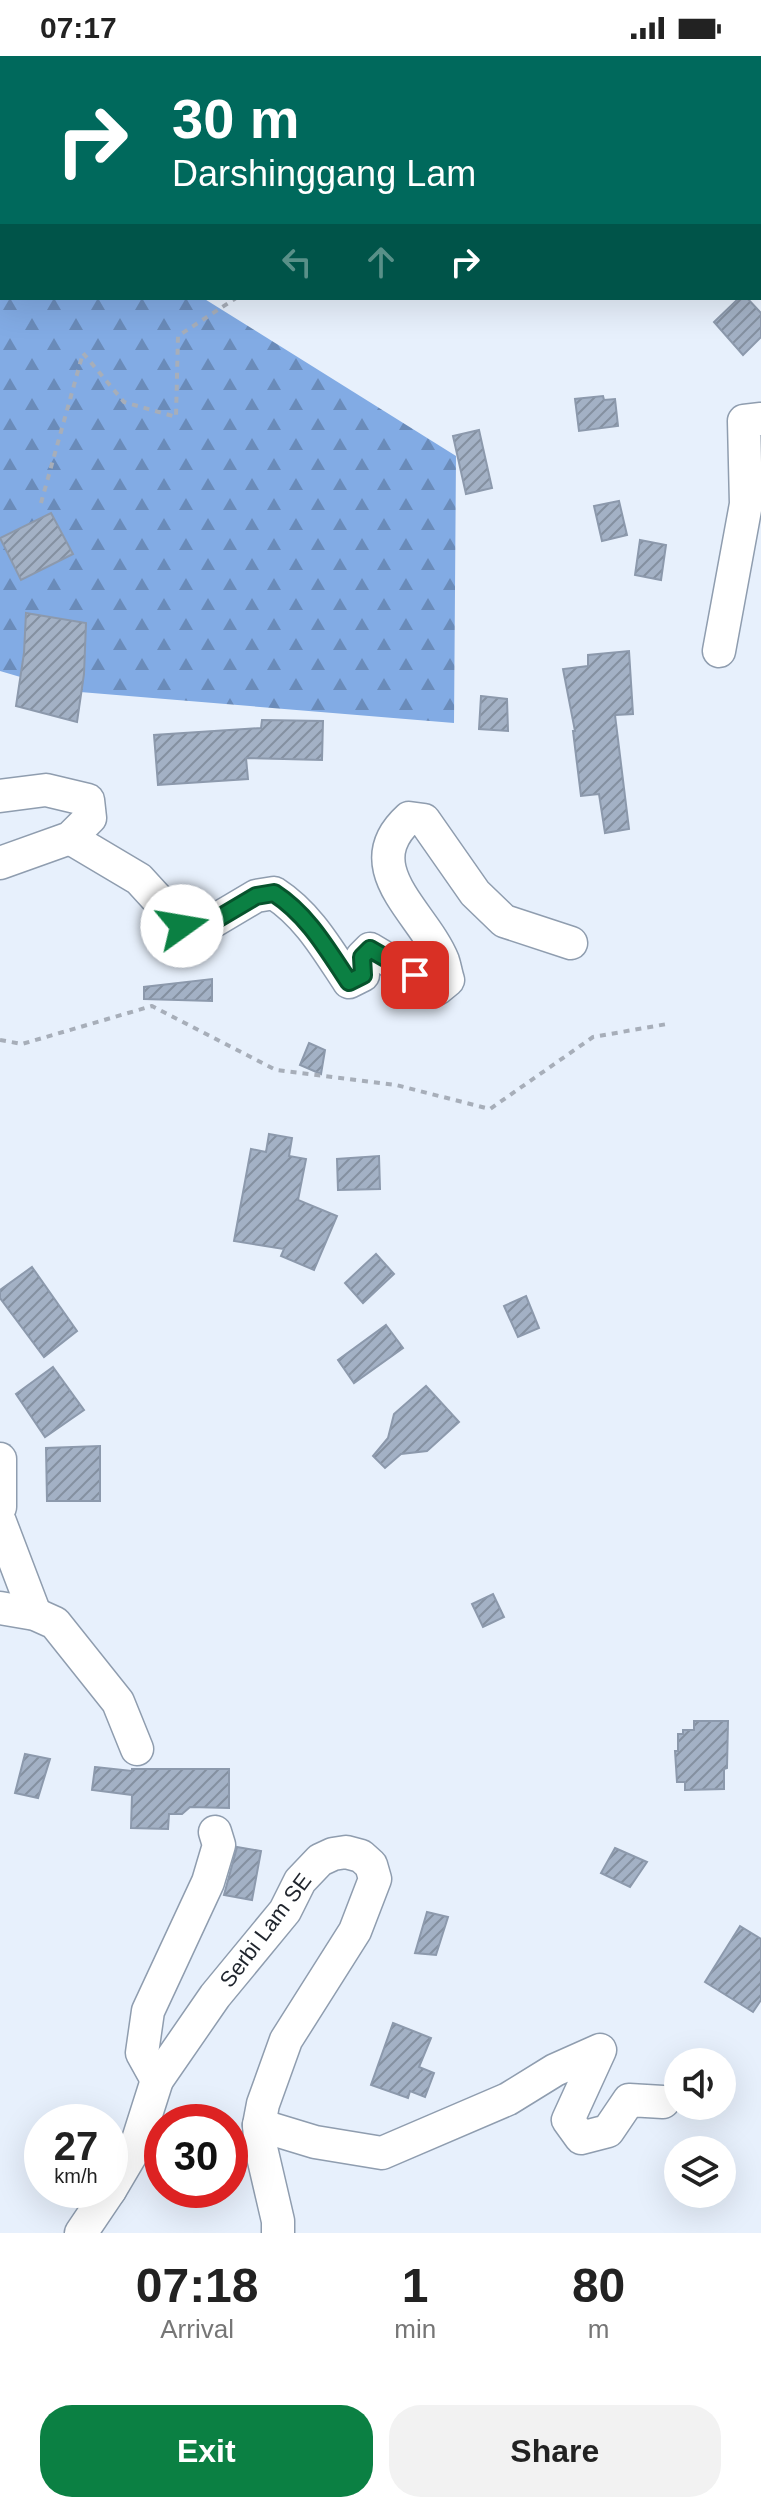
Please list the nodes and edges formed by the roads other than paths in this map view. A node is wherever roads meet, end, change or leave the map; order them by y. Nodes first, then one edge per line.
1 (761, 419) edge
2 (719, 651) dead end
3 (0, 796) edge
4 (70, 838) junction
5 (0, 863) edge
6 (571, 943) dead end
7 (0, 1459) edge
8 (0, 1507) edge
9 (0, 1522) edge
10 (0, 1608) edge
11 (35, 1614) junction
12 (137, 1749) dead end
13 (215, 1832) dead end
14 (157, 2080) junction
15 (663, 2102) dead end
16 (259, 2125) junction
17 (128, 2160) edge
18 (98, 2208) edge
19 (81, 2233) edge
20 (278, 2233) edge

1 - 2 street
3 - 4 street
4 - 5 street
4 - 6 street
7 - 8 street
9 - 11 street
10 - 11 street
11 - 12 street
13 - 14 street
14 - 16 street, Serbi Lam SE
14 - 17 street, Serbi Lam SE
15 - 16 street
16 - 20 street, Serbi Lam SE
18 - 19 street, Serbi Lam SE

